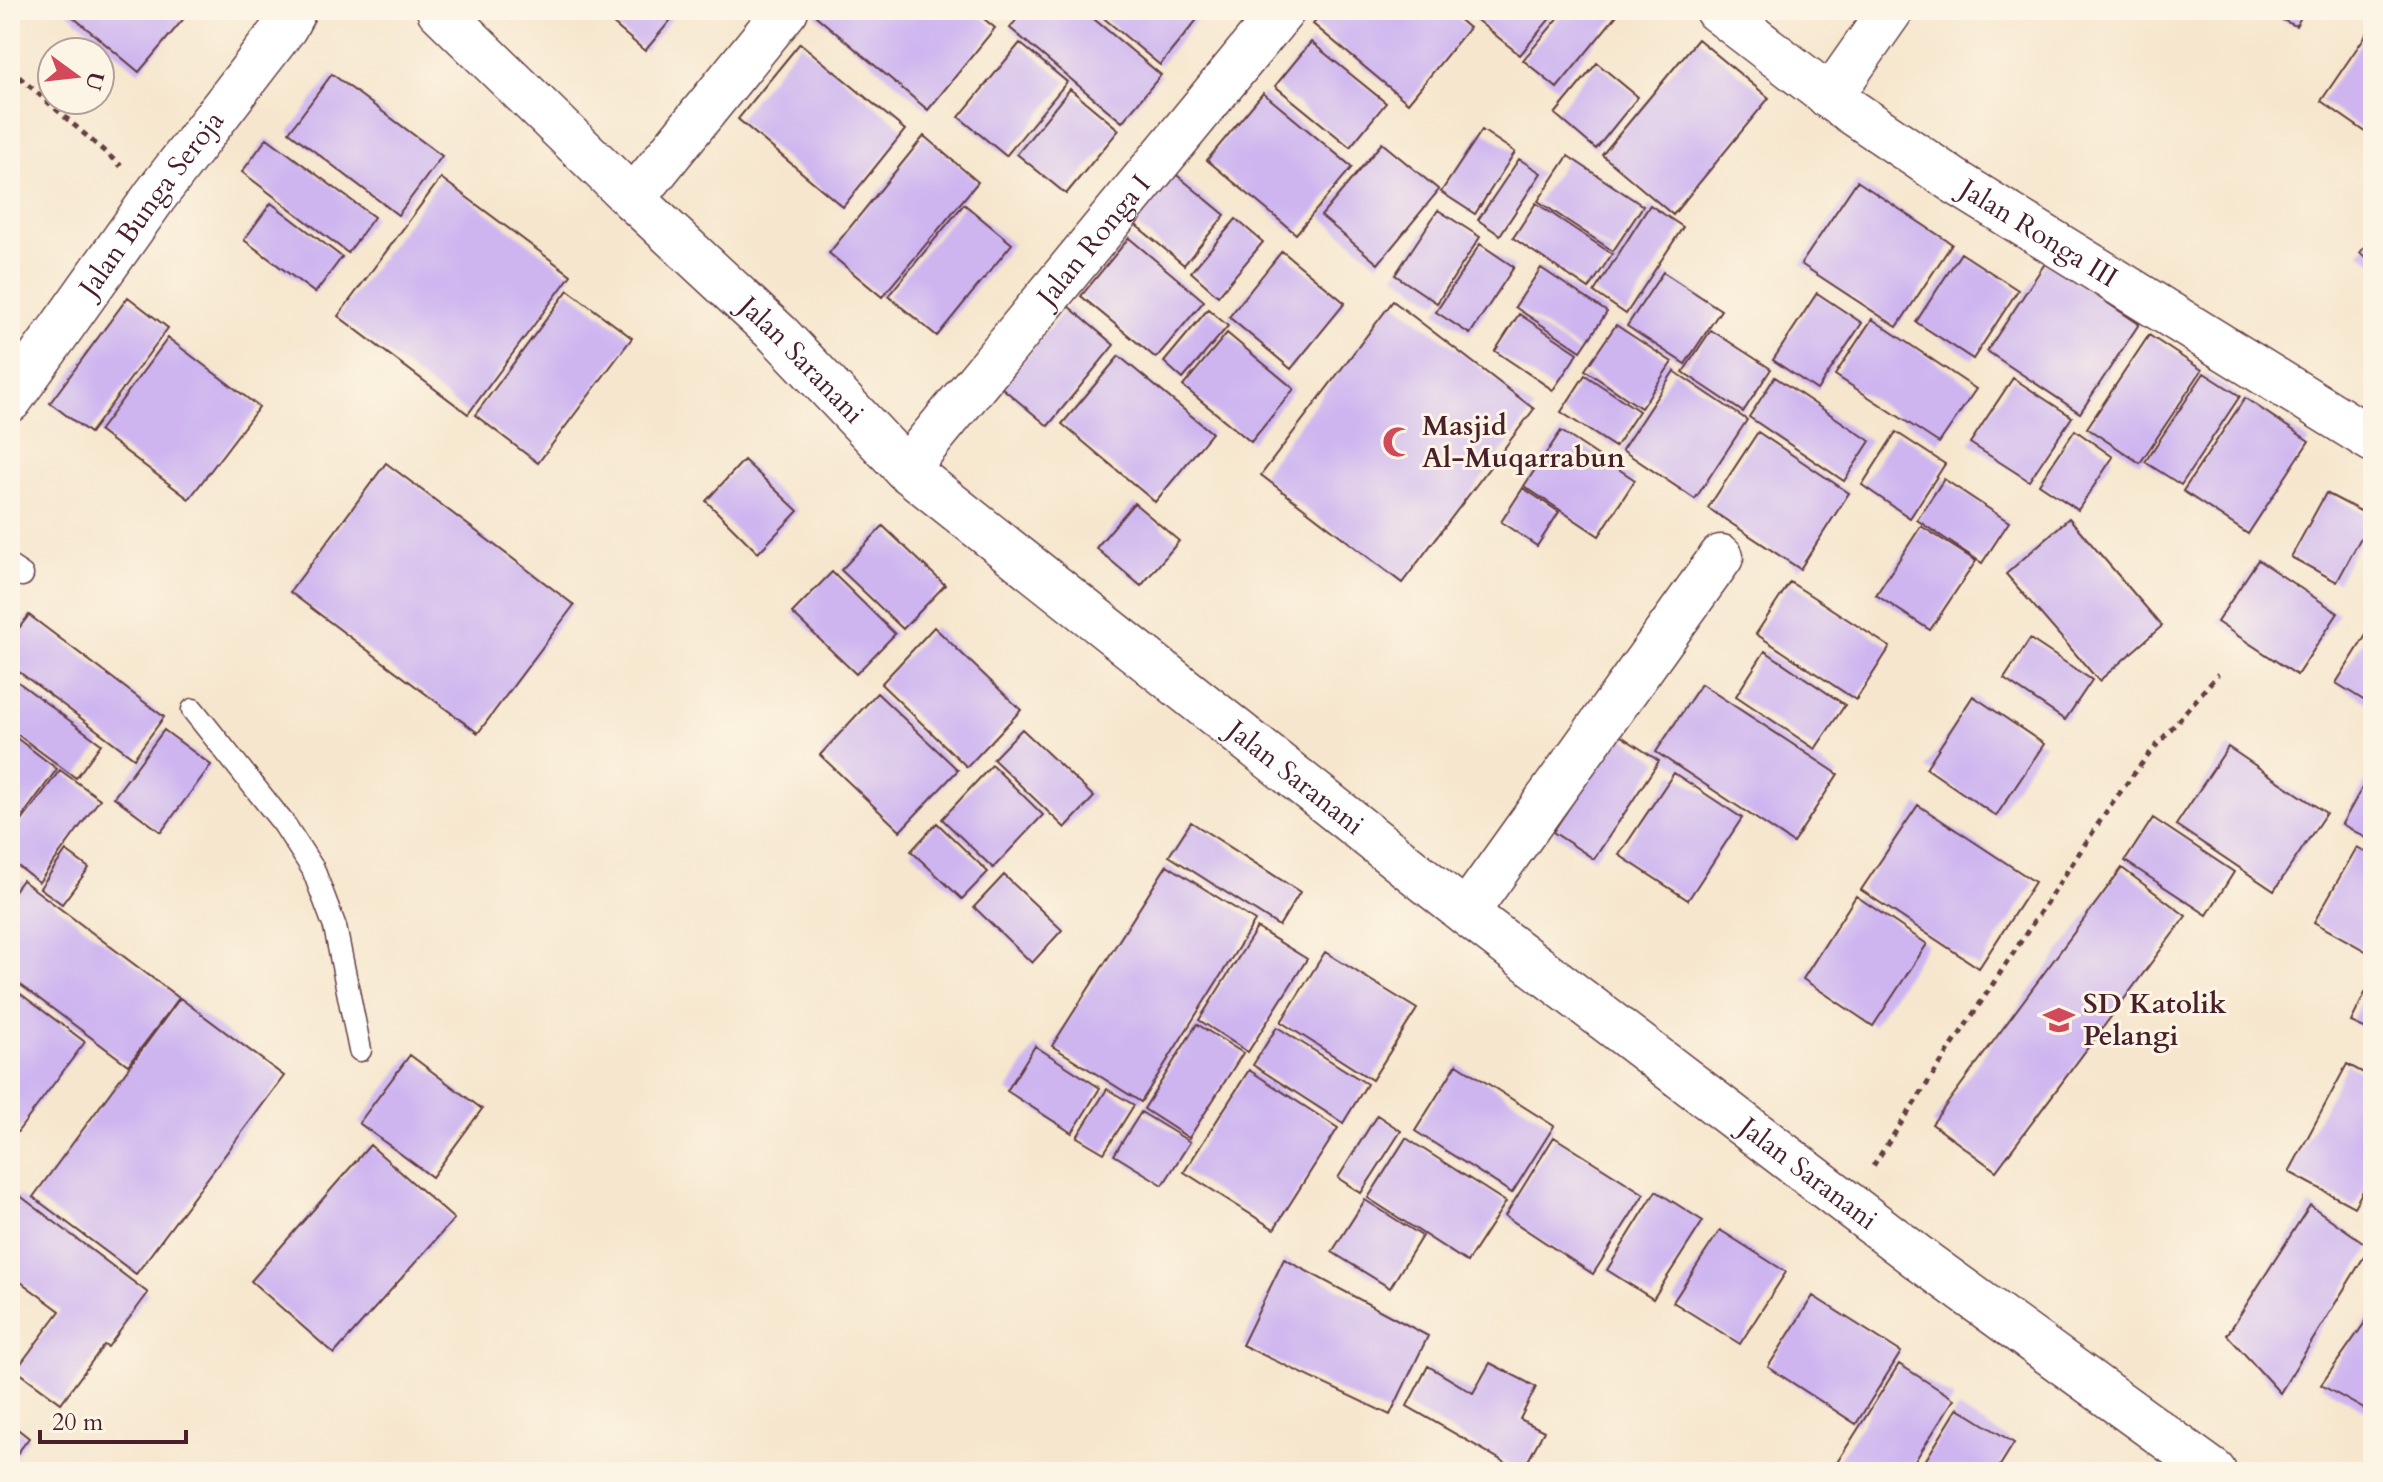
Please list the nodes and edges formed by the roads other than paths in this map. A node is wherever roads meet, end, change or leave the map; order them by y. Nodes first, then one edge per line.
1 (294, 10) edge
2 (439, 10) edge
3 (786, 10) edge
4 (1283, 10) edge
5 (1717, 10) edge
6 (1891, 10) edge
7 (1830, 97) junction
8 (633, 199) junction
9 (10, 400) edge
10 (2373, 440) edge
11 (906, 469) junction
12 (1721, 557) dead end
13 (193, 710) dead end
14 (1466, 913) junction
15 (360, 1050) dead end
16 (2214, 1472) edge

1 - 9 street, Jalan Bunga Seroja
2 - 8 street, Jalan Saranani
3 - 8 street
4 - 11 street, Jalan Ronga I
5 - 7 street, Jalan Ronga III
6 - 7 street
7 - 10 street, Jalan Ronga III
8 - 11 street, Jalan Saranani
11 - 14 street, Jalan Saranani
12 - 14 street
13 - 15 lane
14 - 16 street, Jalan Saranani

